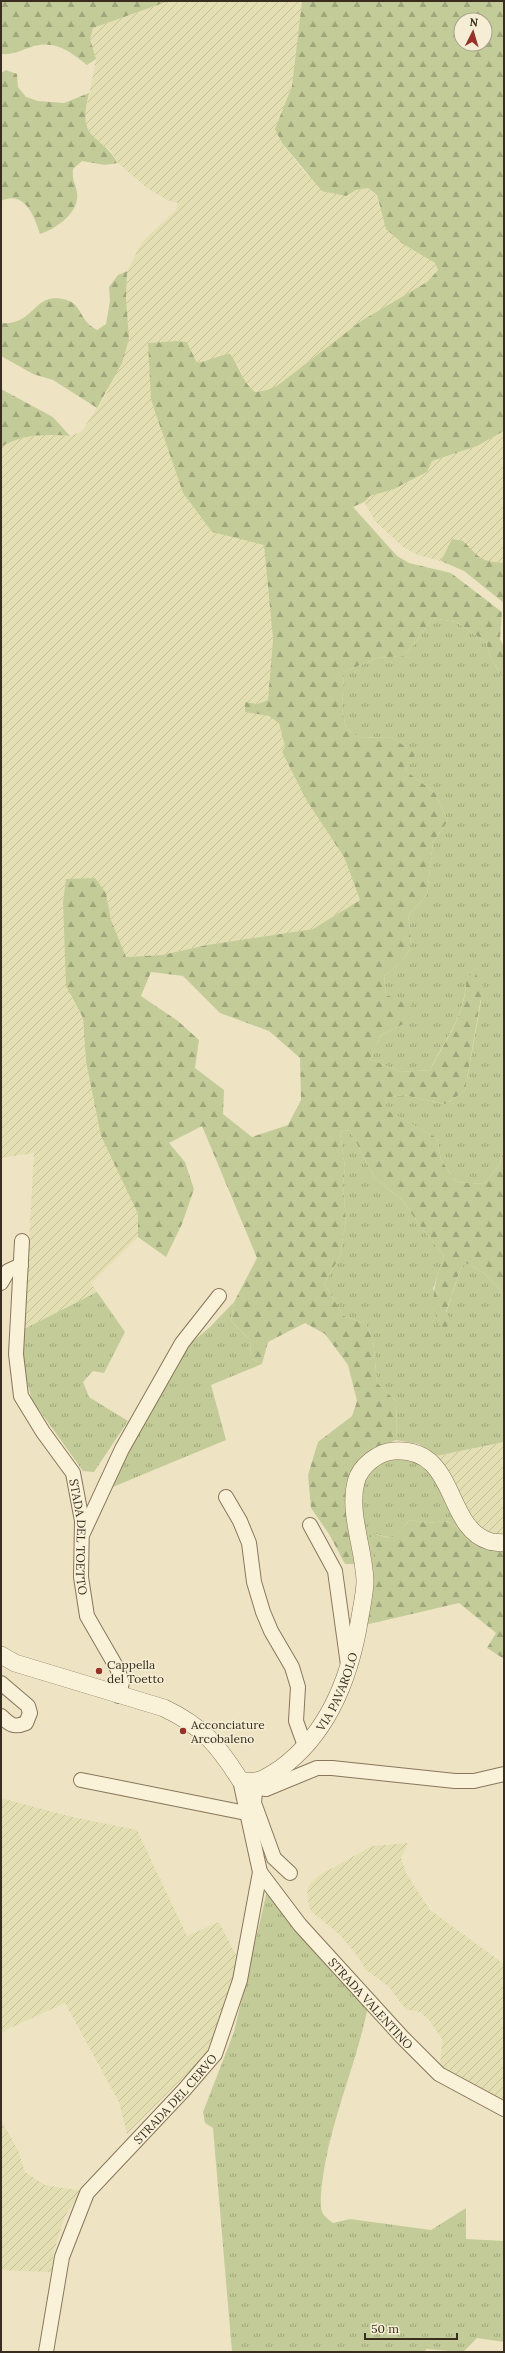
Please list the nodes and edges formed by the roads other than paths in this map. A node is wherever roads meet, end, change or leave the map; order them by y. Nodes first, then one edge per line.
1 (22, 1241) dead end
2 (21, 1265) junction
3 (1, 1283) edge
4 (219, 1296) dead end
5 (226, 1497) dead end
6 (310, 1525) dead end
7 (82, 1535) junction
8 (504, 1543) edge
9 (1, 1655) edge
10 (348, 1668) junction
11 (1, 1683) edge
12 (119, 1696) junction
13 (1, 1716) edge
14 (305, 1746) junction
15 (504, 1774) edge
16 (81, 1780) dead end
17 (250, 1784) junction
18 (246, 1813) junction
19 (260, 1872) junction
20 (290, 1873) dead end
21 (504, 2109) edge
22 (46, 2352) edge

1 - 2 street, STADA DEL TOETTO
2 - 3 street
2 - 7 street, STADA DEL TOETTO
4 - 7 street
5 - 14 street
6 - 10 street
7 - 12 street, STADA DEL TOETTO
8 - 10 street, VIA PAVAROLO
9 - 12 street
10 - 14 street, VIA PAVAROLO
11 - 13 street
12 - 17 street
14 - 17 street, VIA PAVAROLO
15 - 17 street
16 - 18 street
17 - 18 street, STRADA DEL CERVO
17 - 20 street
18 - 19 street, STRADA DEL CERVO
19 - 21 street, STRADA VALENTINO
19 - 22 street, STRADA DEL CERVO

